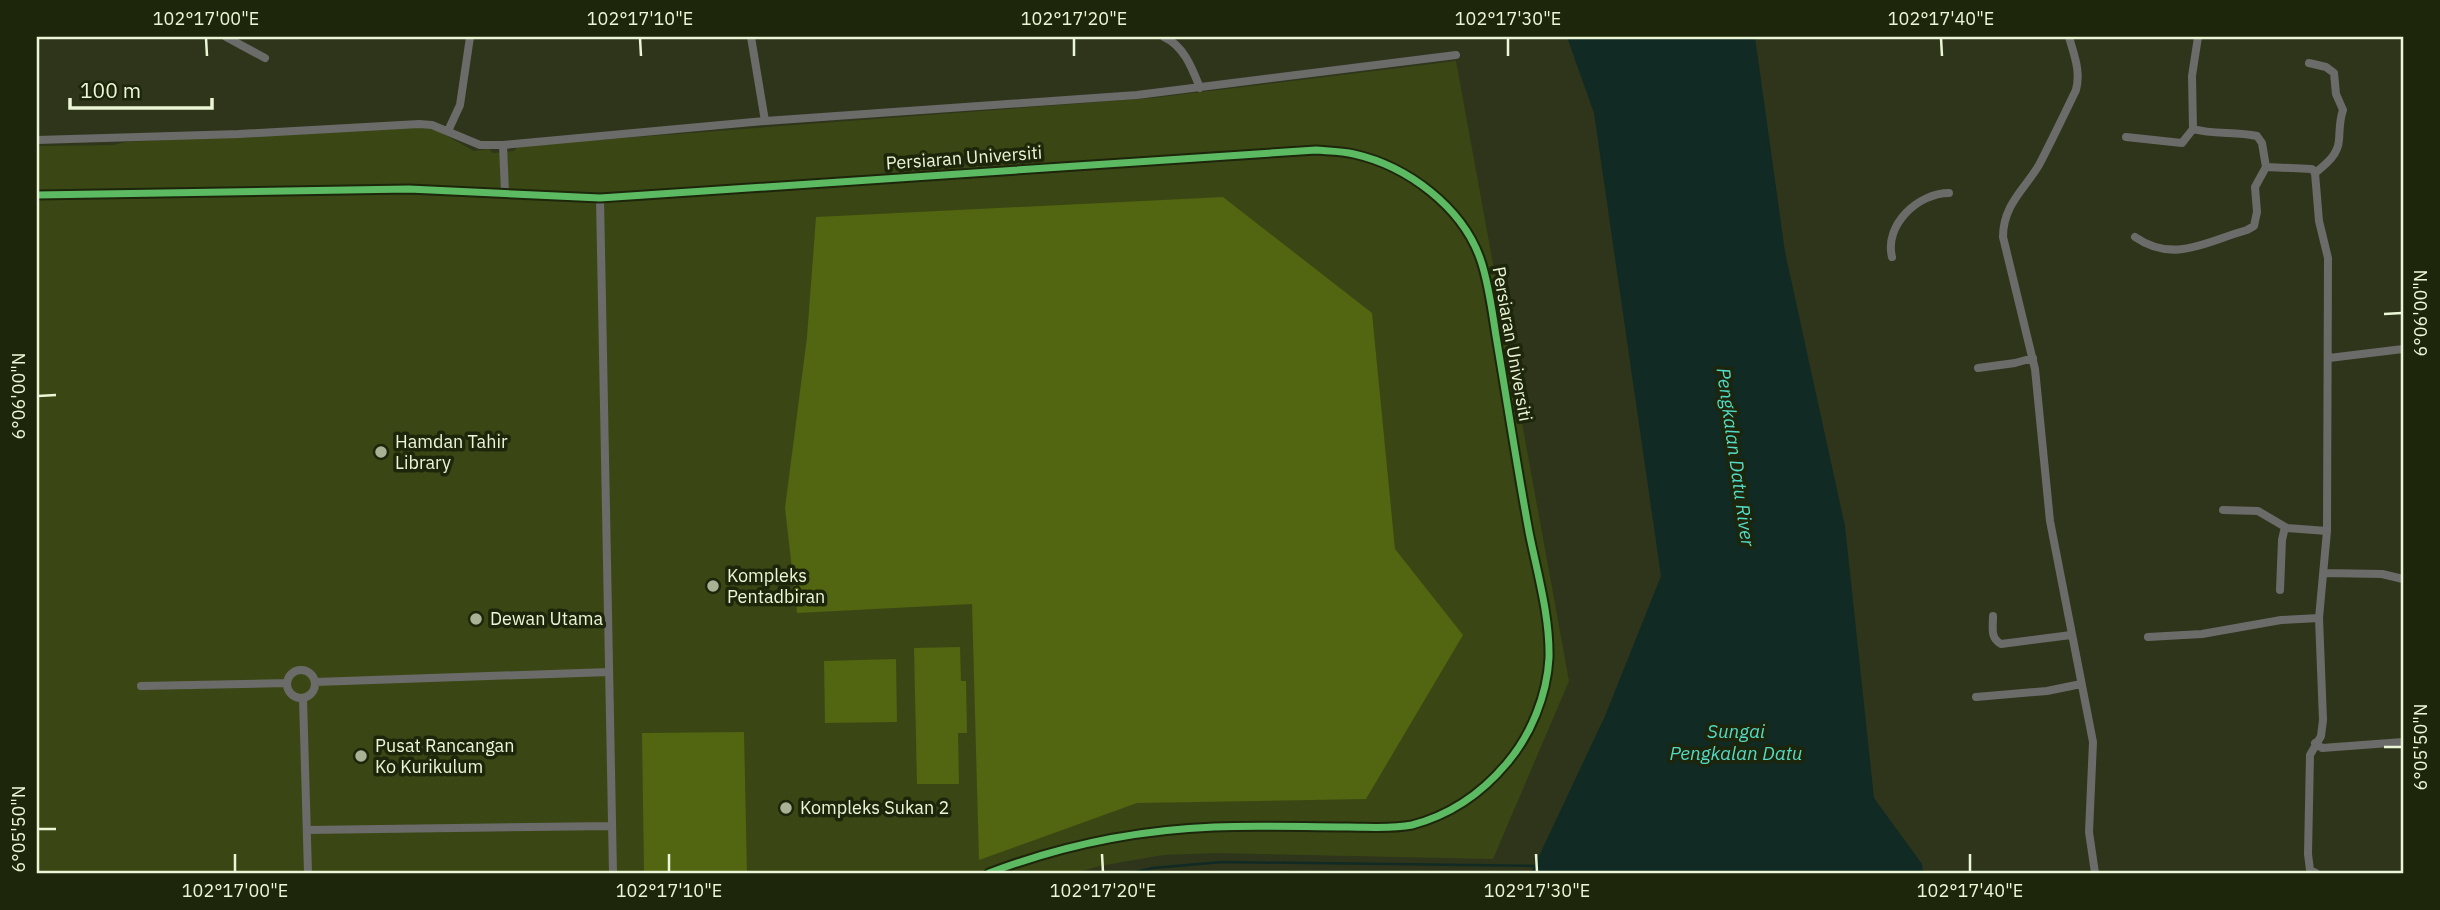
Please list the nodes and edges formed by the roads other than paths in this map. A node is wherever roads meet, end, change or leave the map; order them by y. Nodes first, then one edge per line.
1 (226, 37) edge
2 (470, 37) edge
3 (751, 37) edge
4 (1164, 37) edge
5 (2069, 37) edge
6 (2198, 37) edge
7 (1456, 55) dead end
8 (265, 58) dead end
9 (2309, 63) dead end
10 (1200, 88) junction
11 (765, 121) junction
12 (2193, 129) junction
13 (448, 131) junction
14 (2126, 138) dead end
15 (37, 140) edge
16 (503, 145) junction
17 (2266, 167) junction
18 (2315, 173) junction
19 (505, 192) junction
20 (1949, 193) dead end
21 (37, 195) edge
22 (600, 198) junction
23 (2135, 237) dead end
24 (1892, 257) dead end
25 (2403, 349) edge
26 (2033, 358) junction
27 (2329, 358) junction
28 (1978, 368) dead end
29 (2223, 510) dead end
30 (2285, 527) junction
31 (2327, 531) junction
32 (2325, 573) junction
33 (2403, 579) edge
34 (2280, 590) dead end
35 (1993, 616) dead end
36 (2319, 618) junction
37 (2071, 635) junction
38 (2148, 637) dead end
39 (609, 672) junction
40 (315, 681) junction
41 (287, 683) junction
42 (2081, 684) junction
43 (141, 686) dead end
44 (1976, 696) dead end
45 (303, 698) junction
46 (2403, 742) edge
47 (2315, 743) junction
48 (612, 825) junction
49 (307, 830) junction
50 (308, 873) edge
51 (613, 873) edge
52 (989, 873) edge
53 (2095, 873) edge
54 (2316, 873) edge

1 - 8 street
2 - 13 street
3 - 11 street
4 - 10 street
5 - 26 street
6 - 12 street
7 - 10 street
9 - 18 street
10 - 11 street
11 - 16 street
12 - 14 street
12 - 17 street
13 - 15 street
13 - 16 street
16 - 19 street
17 - 18 street
17 - 23 street
18 - 27 street
19 - 21 street, Persiaran Universiti
19 - 22 street, Persiaran Universiti
20 - 24 street
22 - 39 street
22 - 52 street, Persiaran Universiti
25 - 27 street
26 - 28 street
26 - 37 street
27 - 31 street
29 - 30 street
30 - 31 street
30 - 34 street
31 - 32 street
32 - 33 street
32 - 36 street
35 - 37 street
36 - 38 street
36 - 47 street
37 - 42 street
39 - 40 street
39 - 48 street
40 - 41 street
40 - 45 street
41 - 43 street
41 - 45 street
42 - 44 street
42 - 53 street
45 - 49 street
46 - 47 street
47 - 54 street
48 - 49 street
48 - 51 street
49 - 50 street

